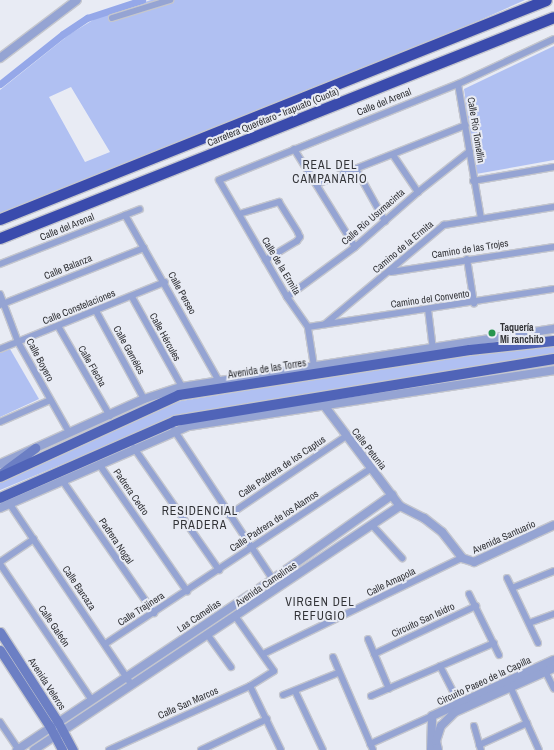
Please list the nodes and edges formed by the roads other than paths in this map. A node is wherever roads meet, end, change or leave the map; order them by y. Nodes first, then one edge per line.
1 (77, 0) edge
2 (170, 0) edge
3 (546, 0) edge
4 (554, 17) edge
5 (112, 18) dead end
6 (554, 39) edge
7 (0, 58) edge
8 (458, 84) junction
9 (466, 125) junction
10 (294, 149) junction
11 (470, 151) junction
12 (393, 155) junction
13 (554, 167) edge
14 (356, 169) junction
15 (219, 180) joint
16 (473, 181) junction
17 (316, 184) junction
18 (418, 192) junction
19 (554, 207) edge
20 (140, 208) dead end
21 (239, 214) junction
22 (125, 215) junction
23 (0, 219) edge
24 (481, 219) junction
25 (385, 221) junction
26 (0, 238) edge
27 (355, 247) junction
28 (554, 247) edge
29 (144, 248) junction
30 (467, 259) junction
31 (265, 260) junction
32 (0, 264) edge
33 (389, 272) junction
34 (165, 282) junction
35 (554, 289) edge
36 (0, 294) edge
37 (132, 297) junction
38 (286, 297) junction
39 (474, 303) junction
40 (2, 304) edge
41 (428, 309) junction
42 (96, 311) junction
43 (325, 324) junction
44 (58, 326) junction
45 (308, 326) junction
46 (554, 329) edge
47 (554, 341) edge
48 (18, 342) junction
49 (433, 348) junction
50 (0, 349) edge
51 (554, 359) edge
52 (314, 366) junction
53 (554, 370) edge
54 (219, 381) junction
55 (182, 387) junction
56 (144, 399) junction
57 (50, 400) junction
58 (323, 404) junction
59 (110, 416) junction
60 (0, 422) edge
61 (174, 430) junction
62 (69, 432) junction
63 (346, 436) junction
64 (35, 448) junction
65 (134, 448) junction
66 (0, 464) edge
67 (99, 464) junction
68 (372, 468) junction
69 (0, 474) edge
70 (0, 477) edge
71 (62, 480) junction
72 (392, 496) junction
73 (0, 498) edge
74 (9, 503) junction
75 (400, 506) junction
76 (0, 508) edge
77 (229, 515) junction
78 (372, 525) junction
79 (554, 525) edge
80 (34, 539) junction
81 (251, 548) junction
82 (402, 558) dead end
83 (462, 558) junction
84 (0, 563) edge
85 (219, 570) junction
86 (554, 571) edge
87 (507, 578) dead end
88 (272, 579) junction
89 (278, 587) junction
90 (512, 588) junction
91 (187, 591) junction
92 (469, 594) dead end
93 (476, 606) junction
94 (154, 613) junction
95 (554, 614) edge
96 (235, 616) junction
97 (529, 624) junction
98 (0, 632) edge
99 (207, 634) junction
100 (368, 639) dead end
101 (494, 643) junction
102 (538, 643) dead end
103 (104, 644) junction
104 (0, 650) edge
105 (263, 654) junction
106 (374, 654) junction
107 (499, 655) dead end
108 (333, 657) dead end
109 (554, 660) edge
110 (440, 666) junction
111 (231, 667) dead end
112 (544, 668) junction
113 (554, 668) edge
114 (338, 673) junction
115 (126, 676) junction
116 (131, 684) junction
117 (509, 684) junction
118 (250, 686) junction
119 (389, 689) junction
120 (554, 689) edge
121 (295, 691) junction
122 (283, 695) dead end
123 (371, 696) dead end
124 (92, 699) junction
125 (459, 704) junction
126 (432, 716) junction
127 (267, 719) junction
128 (0, 722) edge
129 (527, 723) junction
130 (54, 724) junction
131 (474, 726) dead end
132 (63, 731) junction
133 (54, 736) junction
134 (370, 744) junction
135 (480, 747) edge
136 (17, 750) edge
137 (34, 750) edge
138 (62, 750) edge
139 (73, 750) edge
140 (109, 750) edge
141 (201, 750) edge
142 (281, 750) edge
143 (323, 750) edge
144 (373, 750) edge
145 (431, 750) edge
146 (438, 750) edge
147 (539, 750) edge

1 - 7 street
2 - 5 street
3 - 23 highway, Carretera Querétaro - Irapuato (Cuota)
4 - 26 highway, Carretera Querétaro - Irapuato (Cuota)
6 - 8 street, Calle del Arenal
8 - 9 street, Calle Río Tomellin
8 - 10 street, Calle del Arenal
9 - 11 street, Calle Río Tomellin
9 - 12 street
10 - 15 street, Calle del Arenal
10 - 17 street
11 - 16 street, Calle Río Tomellin
11 - 18 street, Calle Río Usumacinta
12 - 14 street
12 - 18 street
13 - 16 street
14 - 17 street
14 - 25 street
15 - 21 street, Calle de la Ermita
16 - 24 street, Calle Río Tomellin
17 - 27 street
18 - 25 street, Calle Río Usumacinta
19 - 24 street, Camino de la Ermita
20 - 22 street, Calle del Arenal
21 - 31 street, Calle de la Ermita
21 - 31 street
22 - 29 street, Calle Perseo
22 - 32 street, Calle del Arenal
24 - 33 street, Camino de la Ermita
25 - 27 street, Calle Río Usumacinta
27 - 38 street, Calle Río Usumacinta
28 - 30 street, Camino de las Trojes
29 - 34 street, Calle Perseo
29 - 40 street, Calle Balanza
30 - 33 street, Camino de las Trojes
30 - 39 street
31 - 38 street, Calle de la Ermita
33 - 43 street, Camino de la Ermita
34 - 37 street, Calle Constelaciones
34 - 54 street, Calle Perseo
35 - 39 street, Camino del Convento
36 - 40 street, Calle Boyero
37 - 42 street, Calle Constelaciones
37 - 55 street, Calle Hércules
38 - 45 street, Calle de la Ermita
39 - 41 street, Camino del Convento
40 - 48 street, Calle Boyero
41 - 43 street, Camino del Convento
41 - 49 street
42 - 44 street, Calle Constelaciones
42 - 56 street, Calle Gemélos
43 - 45 street, Camino del Convento
44 - 48 street, Calle Constelaciones
44 - 59 street, Calle Flecha
45 - 52 street, Calle de la Ermita
46 - 49 street, Avenida de las Torres
47 - 70 main road, Avenida de las Torres
48 - 50 street, Calle Constelaciones
48 - 57 street, Calle Boyero
49 - 52 street, Avenida de las Torres
51 - 73 main road
52 - 54 street, Avenida de las Torres
53 - 58 street
54 - 55 street, Avenida de las Torres
55 - 56 street, Avenida de las Torres
56 - 59 street, Avenida de las Torres
57 - 60 street
57 - 62 street, Calle Boyero
58 - 61 street
58 - 63 street, Calle Petunia
59 - 62 street, Avenida de las Torres
61 - 65 street
61 - 77 street
62 - 64 street, Avenida de las Torres
63 - 68 street, Calle Petunia
63 - 77 street, Calle Padrera de los Captus
64 - 66 street, Avenida de las Torres
64 - 69 main road
65 - 67 street
65 - 85 street
67 - 71 street
67 - 91 street, Padrera Cedro
68 - 72 street, Calle Petunia
68 - 81 street, Calle Padrera de los Alamos
71 - 74 street
71 - 94 street, Padrera Nogal
72 - 75 street, Calle Petunia
72 - 88 street, Las Camelias
74 - 76 street
74 - 80 street, Calle Barcaza
75 - 78 street, Avenida Camelinas
75 - 83 street
77 - 81 street
78 - 82 street
78 - 89 street, Avenida Camelinas
79 - 83 street, Avenida Santuario
80 - 84 street
80 - 103 street, Calle Barcaza
81 - 85 street, Calle Padrera de los Alamos
81 - 88 street
83 - 105 street, Calle Amapola
84 - 124 street, Calle Galeón
85 - 91 street, Calle Padrera de los Alamos
86 - 90 street
87 - 90 street
88 - 89 street
88 - 115 street, Las Camelias
89 - 96 street, Avenida Camelinas
90 - 97 street
91 - 94 street, Calle Trajinera
92 - 93 street
93 - 101 street
93 - 106 street, Circuito San Isidro
94 - 103 street, Calle Trajinera
95 - 97 street
96 - 99 street, Avenida Camelinas
96 - 105 street
97 - 102 street
98 - 130 main road, Avenida Veleros
99 - 111 street
99 - 116 street, Avenida Camelinas
100 - 106 street
101 - 107 street
101 - 110 street
103 - 115 street, Calle Barcaza
104 - 130 main road, Avenida Veleros
105 - 118 street, Calle San Marcos
106 - 119 street
108 - 114 street
109 - 112 street, Circuito Paseo de la Capilla
110 - 119 street
110 - 125 street
112 - 113 street, Circuito Paseo de la Capilla
112 - 117 street, Circuito Paseo de la Capilla
112 - 120 street
114 - 121 street
114 - 134 street
115 - 116 street, Calle Barcaza
115 - 124 street, Las Camelias
116 - 132 street, Avenida Camelinas
117 - 125 street, Circuito Paseo de la Capilla
117 - 129 street
117 - 146 street, Circuito Paseo de la Capilla
118 - 127 street
118 - 140 street, Calle San Marcos
119 - 123 street
121 - 122 street
121 - 143 street
124 - 130 street, Las Camelias
125 - 126 street, Circuito Paseo de la Capilla
126 - 134 street
126 - 145 street, Circuito Paseo de la Capilla
127 - 141 street
127 - 142 street
128 - 136 street
129 - 135 street
129 - 147 street
130 - 132 main road, Avenida Veleros
130 - 133 main road, Avenida Veleros
130 - 136 street, Las Camelias
131 - 135 street
132 - 133 street, Avenida Camelinas
132 - 139 main road, Avenida Veleros
133 - 137 street, Avenida Camelinas
133 - 138 main road, Avenida Veleros
134 - 144 street

